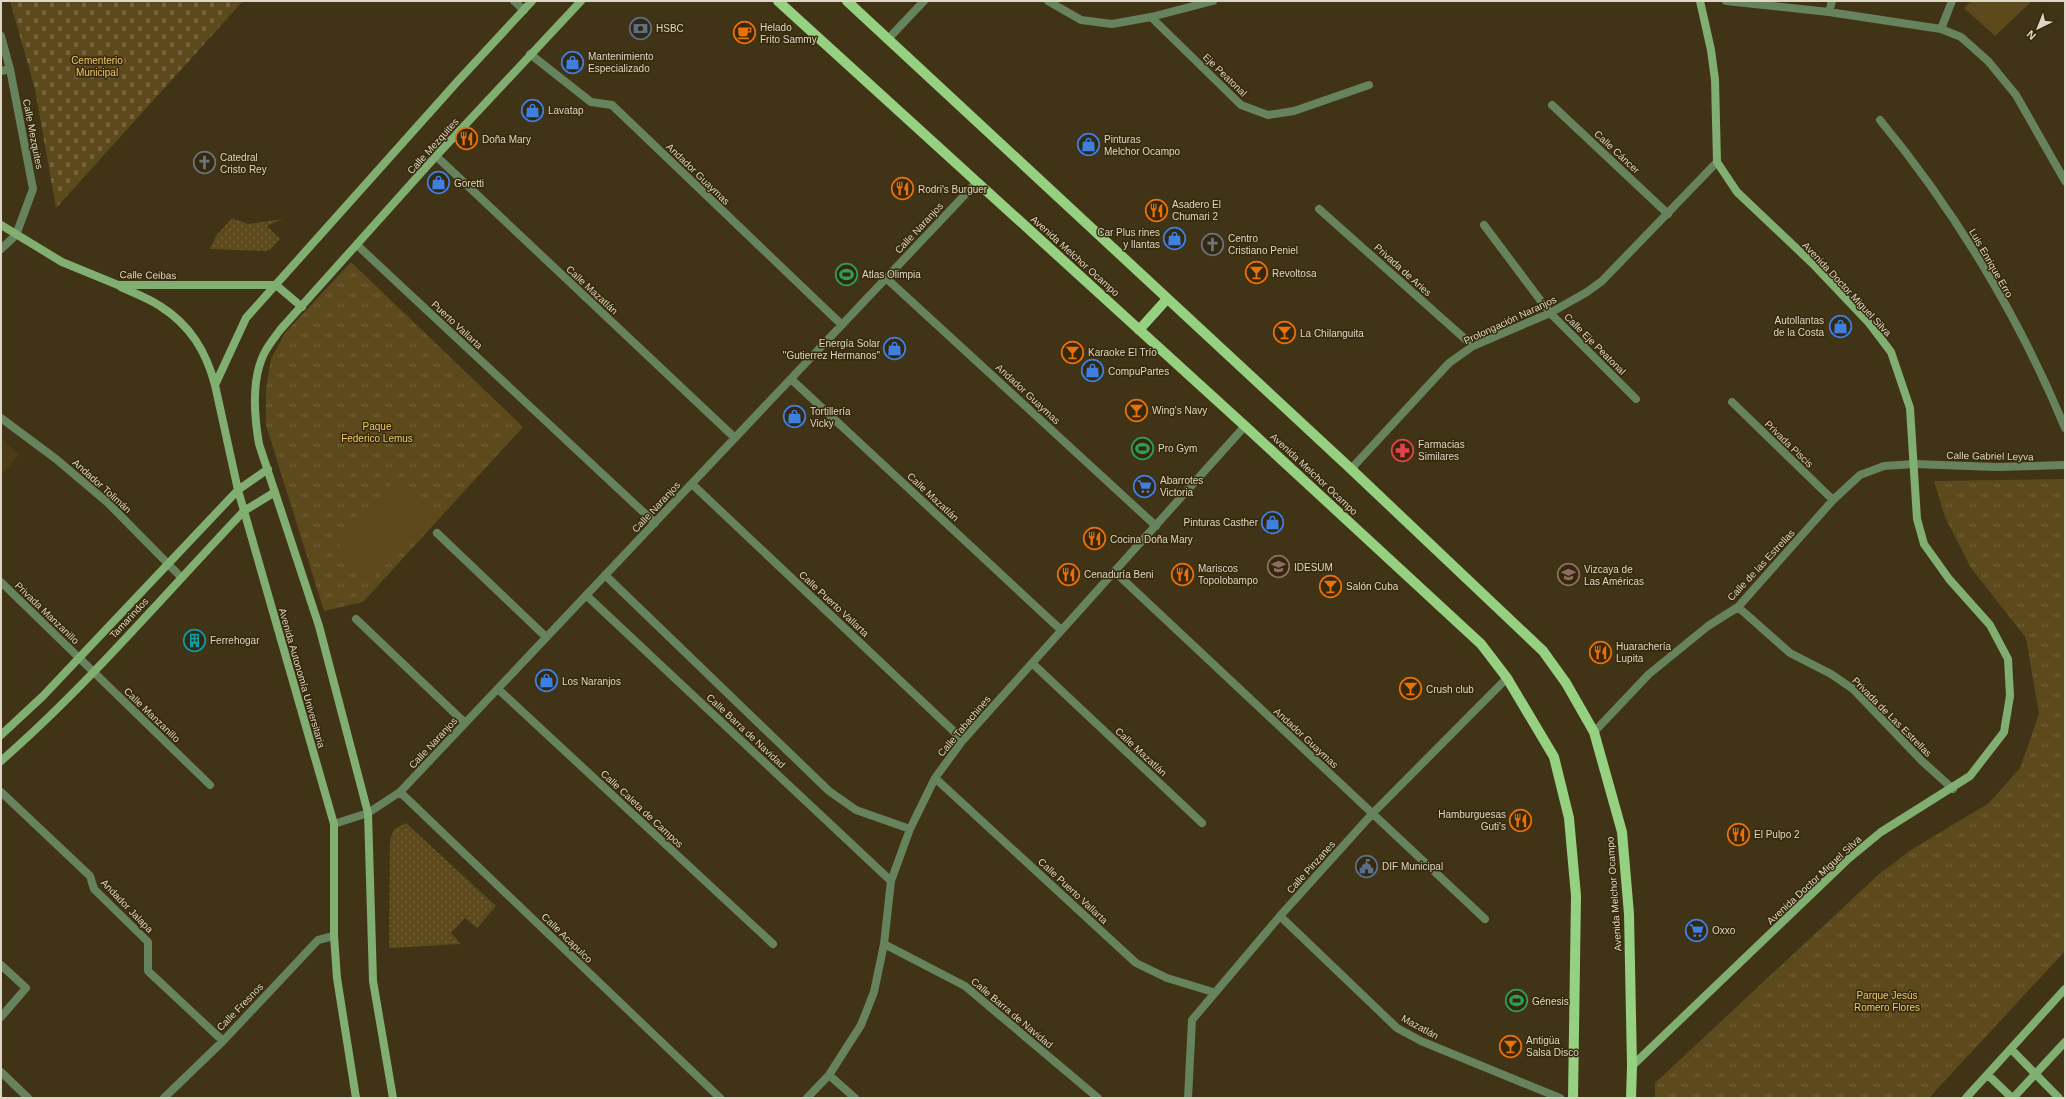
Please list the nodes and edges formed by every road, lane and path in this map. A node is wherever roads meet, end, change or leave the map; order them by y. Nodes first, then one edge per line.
1 (514, 1) edge
2 (532, 1) edge
3 (580, 1) edge
4 (778, 1) edge
5 (847, 1) edge
6 (924, 1) edge
7 (1048, 1) edge
8 (1213, 1) edge
9 (1700, 1) edge
10 (1726, 1) edge
11 (1832, 1) edge
12 (1952, 1) edge
13 (1197, 3) edge
14 (524, 10) junction
15 (1829, 12) junction
16 (1151, 17) junction
17 (1941, 29) junction
18 (1, 36) edge
19 (888, 39) junction
20 (530, 54) junction
21 (10, 69) junction
22 (1, 71) edge
23 (1369, 85) dead end
24 (1552, 106) dead end
25 (1880, 120) dead end
26 (436, 156) junction
27 (1717, 162) junction
28 (2065, 181) edge
29 (977, 182) junction
30 (1319, 209) dead end
31 (1668, 214) junction
32 (1, 225) edge
33 (1484, 225) dead end
34 (16, 235) junction
35 (357, 246) junction
36 (1, 249) edge
37 (886, 278) junction
38 (276, 284) junction
39 (118, 286) junction
40 (1167, 299) junction
41 (302, 307) junction
42 (1550, 313) junction
43 (842, 325) junction
44 (1139, 330) junction
45 (1473, 346) junction
46 (790, 379) junction
47 (215, 385) junction
48 (1636, 399) dead end
49 (1732, 402) dead end
50 (1, 418) edge
51 (1245, 426) junction
52 (2065, 428) edge
53 (735, 438) junction
54 (1914, 464) junction
55 (2065, 465) edge
56 (1351, 469) junction
57 (268, 470) junction
58 (692, 484) junction
59 (238, 490) junction
60 (275, 492) junction
61 (1832, 500) junction
62 (244, 511) junction
63 (655, 523) junction
64 (1156, 526) junction
65 (437, 533) dead end
66 (168, 564) junction
67 (1115, 572) junction
68 (606, 575) junction
69 (181, 577) junction
70 (1, 582) edge
71 (586, 595) junction
72 (1738, 607) junction
73 (356, 619) dead end
74 (1061, 630) junction
75 (546, 637) junction
76 (80, 658) junction
77 (1032, 663) junction
78 (92, 672) junction
79 (1507, 678) junction
80 (498, 689) junction
81 (465, 724) junction
82 (1594, 732) junction
83 (1, 735) edge
84 (963, 740) junction
85 (1, 761) edge
86 (935, 778) junction
87 (210, 785) dead end
88 (1953, 789) junction
89 (1, 792) edge
90 (400, 792) junction
91 (368, 812) junction
92 (1372, 814) junction
93 (1202, 823) dead end
94 (334, 824) junction
95 (910, 829) junction
96 (891, 881) junction
97 (1280, 916) junction
98 (1485, 919) dead end
99 (334, 936) junction
100 (773, 944) dead end
101 (884, 944) junction
102 (1, 965) edge
103 (2065, 989) edge
104 (1214, 992) junction
105 (1, 1017) edge
106 (223, 1041) junction
107 (2065, 1042) edge
108 (2011, 1049) junction
109 (1632, 1066) junction
110 (1, 1072) edge
111 (829, 1075) junction
112 (1988, 1075) junction
113 (2035, 1075) junction
114 (28, 1098) edge
115 (164, 1098) edge
116 (356, 1098) edge
117 (393, 1098) edge
118 (720, 1098) edge
119 (806, 1098) edge
120 (855, 1098) edge
121 (1098, 1098) edge
122 (1188, 1098) edge
123 (1560, 1098) edge
124 (1573, 1098) edge
125 (1631, 1098) edge
126 (1966, 1098) edge
127 (2013, 1098) edge
128 (2059, 1098) edge

1 - 14 street
2 - 14 street
3 - 20 street, Calle Mezquites
4 - 29 main road, Avenida Melchor Ocampo
5 - 19 main road, Avenida Melchor Ocampo
6 - 19 street
7 - 16 street
8 - 13 street
9 - 27 street
10 - 15 street
11 - 15 street
12 - 17 street
13 - 16 street
14 - 38 street
15 - 17 street
16 - 23 street, Eje Peatonal
17 - 28 street
18 - 21 street, Calle Mezquites
19 - 40 main road, Avenida Melchor Ocampo
20 - 26 street, Calle Mezquites
20 - 43 street, Andador Guaymas
21 - 22 street
21 - 34 street, Calle Mezquites
24 - 31 street, Calle Cáncer
25 - 52 street, Luis Enrique Erro
26 - 35 street, Calle Mezquites
26 - 53 street, Calle Mazatlán
27 - 31 street, Prolongación Naranjos
27 - 54 street, Avenida Doctor Miguel Silva
29 - 37 street, Calle Naranjos
29 - 44 main road, Avenida Melchor Ocampo
30 - 45 street, Privada de Aries
31 - 42 street, Prolongación Naranjos
32 - 34 street, Calle Ceibas
33 - 42 street, Calle Eje Peatonal
34 - 36 street
34 - 39 street, Calle Ceibas
35 - 41 street, Calle Mezquites
35 - 63 street, Puerto Vallarta
37 - 43 street, Calle Naranjos
37 - 64 street, Andador Guaymas
38 - 39 street, Calle Ceibas
38 - 41 street
38 - 47 street
39 - 47 street, Avenida Autonomía Universitaria
40 - 44 main road
40 - 56 main road, Avenida Melchor Ocampo
41 - 57 street
42 - 45 street, Prolongación Naranjos
42 - 48 street, Calle Eje Peatonal
43 - 46 street, Calle Naranjos
44 - 51 main road, Avenida Melchor Ocampo
45 - 56 street, Prolongación Naranjos
46 - 53 street, Calle Naranjos
46 - 74 street, Calle Mazatlán
47 - 59 street, Avenida Autonomía Universitaria
49 - 61 street, Privada Piscis
50 - 66 street, Andador Tolimán
51 - 64 street, Calle Tabachines
51 - 79 main road, Avenida Melchor Ocampo
53 - 58 street, Calle Naranjos
54 - 55 street, Calle Gabriel Leyva
54 - 61 street, Calle de las Estrellas
54 - 88 street, Avenida Doctor Miguel Silva
56 - 82 main road, Avenida Melchor Ocampo
57 - 59 street, Tamarindos
57 - 60 street
58 - 63 street, Calle Naranjos
58 - 84 street, Calle Puerto Vallarta
59 - 62 street, Avenida Autonomía Universitaria
59 - 66 street, Tamarindos
60 - 62 street, Tamarindos
60 - 91 street
61 - 72 street, Calle de las Estrellas
62 - 69 street, Tamarindos
62 - 94 street, Avenida Autonomía Universitaria
63 - 68 street, Calle Naranjos
64 - 67 street, Calle Tabachines
65 - 75 street
66 - 69 street, Andador Tolimán
66 - 76 street, Tamarindos
67 - 74 street, Calle Tabachines
67 - 92 street, Andador Guaymas
68 - 71 street, Calle Naranjos
68 - 95 street, Calle Barra de Navidad
69 - 78 street, Tamarindos
70 - 76 street, Privada Manzanillo
71 - 75 street, Calle Naranjos
71 - 96 street, Calle Barra de Navidad
72 - 82 street, Calle de las Estrellas
72 - 88 street, Privada de Las Estrellas
73 - 81 street
74 - 77 street, Calle Tabachines
75 - 80 street, Calle Naranjos
76 - 78 street, Calle Manzanillo
76 - 83 street, Tamarindos
77 - 84 street, Calle Tabachines
77 - 93 street, Calle Mazatlán
78 - 85 street, Tamarindos
78 - 87 street, Calle Manzanillo
79 - 92 street, Calle Pinzanes
79 - 124 main road, Avenida Melchor Ocampo
80 - 81 street, Calle Naranjos
80 - 100 street, Calle Caleta de Campos
81 - 90 street, Calle Naranjos
82 - 109 main road, Avenida Melchor Ocampo
84 - 86 street, Calle Tabachines
86 - 95 street, Calle Tabachines
86 - 104 street, Calle Puerto Vallarta
88 - 109 street, Avenida Doctor Miguel Silva
89 - 106 street, Andador Jalapa
90 - 91 street, Calle Naranjos
90 - 118 street, Calle Acapulco
91 - 94 street, Calle Naranjos
91 - 117 street
92 - 97 street, Calle Pinzanes
92 - 98 street, Andador Guaymas
94 - 99 street, Avenida Autonomía Universitaria
95 - 96 street, Calle Tabachines
96 - 101 street, Calle Tabachines
97 - 104 street, Calle Pinzanes
97 - 123 street, Mazatlán
99 - 106 street, Calle Fresnos
99 - 116 street, Avenida Autonomía Universitaria
101 - 111 street, Calle Tabachines
101 - 121 street, Calle Barra de Navidad
102 - 105 street
103 - 108 street
104 - 122 street, Calle Pinzanes
106 - 115 street, Calle Fresnos
107 - 113 street
108 - 112 street
108 - 113 street
109 - 125 main road, Avenida Melchor Ocampo
110 - 114 street
111 - 119 street, Calle Tabachines
111 - 120 street
112 - 126 street
112 - 127 street
113 - 127 street
113 - 128 street

